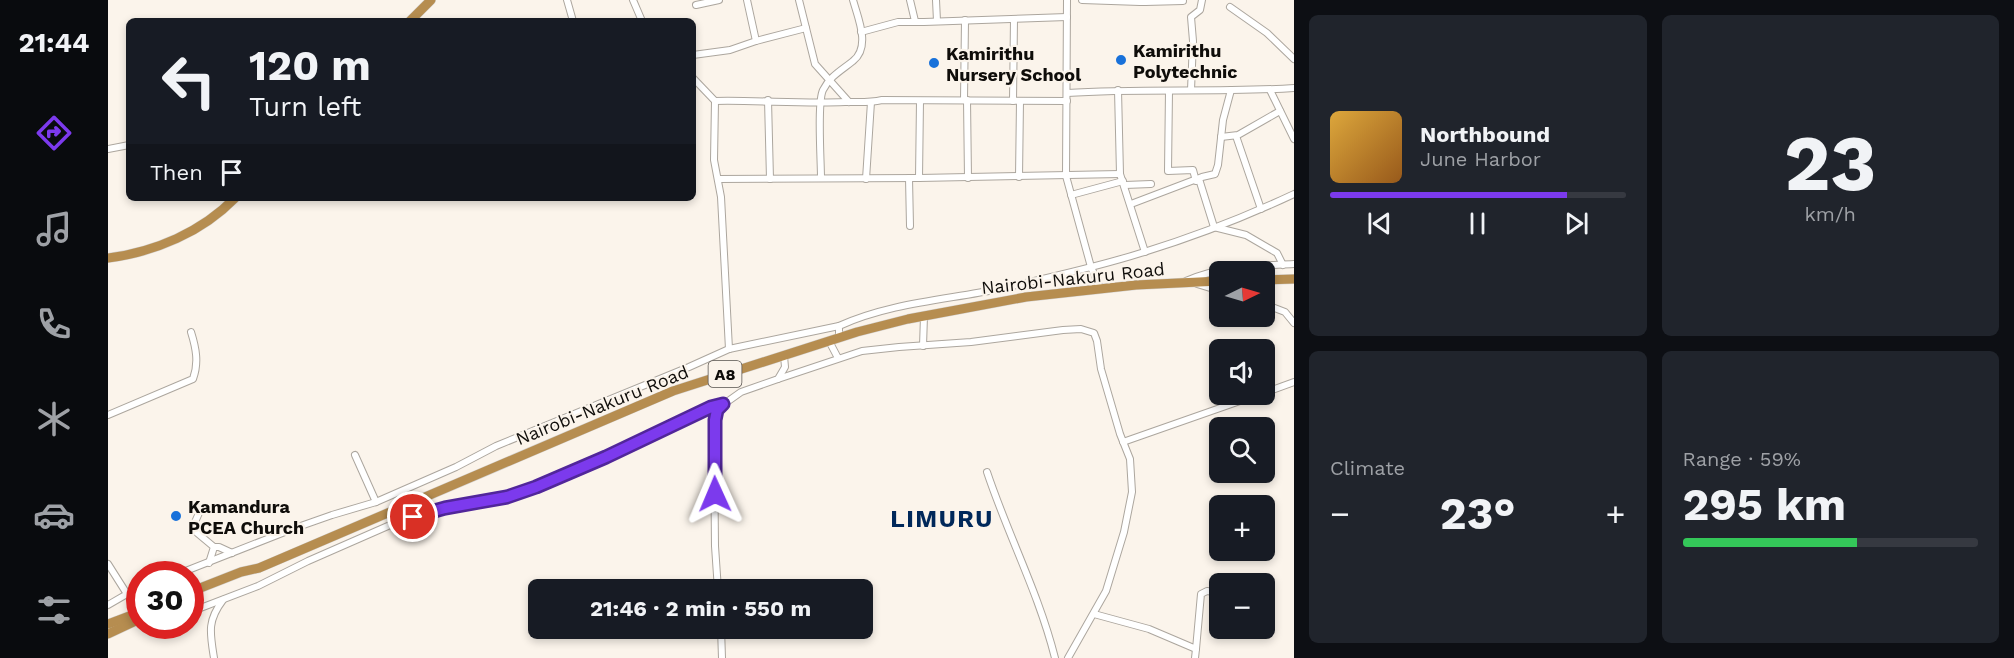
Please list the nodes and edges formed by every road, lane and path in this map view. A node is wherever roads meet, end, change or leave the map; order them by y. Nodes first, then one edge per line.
1 (431, 0) edge
2 (567, 0) edge
3 (633, 0) edge
4 (719, 0) edge
5 (747, 0) edge
6 (799, 0) edge
7 (853, 0) edge
8 (910, 0) edge
9 (936, 0) edge
10 (1067, 0) edge
11 (1082, 0) edge
12 (1202, 0) edge
13 (1145, 1) edge
14 (1183, 1) edge
15 (696, 5) dead end
16 (1230, 7) dead end
17 (1067, 17) junction
18 (413, 18) edge
19 (572, 18) edge
20 (641, 18) edge
21 (1014, 19) junction
22 (965, 20) junction
23 (915, 21) junction
24 (937, 21) junction
25 (806, 28) junction
26 (861, 32) junction
27 (756, 41) junction
28 (696, 55) edge
29 (1294, 59) edge
30 (696, 81) edge
31 (829, 81) junction
32 (1294, 88) edge
33 (1118, 90) junction
34 (1191, 90) junction
35 (1231, 90) junction
36 (1270, 90) junction
37 (1169, 91) junction
38 (1067, 93) junction
39 (768, 100) junction
40 (966, 100) junction
41 (1067, 100) junction
42 (715, 101) junction
43 (920, 101) junction
44 (1016, 101) junction
45 (849, 102) junction
46 (871, 102) junction
47 (821, 103) junction
48 (1280, 111) junction
49 (1236, 136) junction
50 (1221, 138) junction
51 (1294, 138) edge
52 (126, 145) edge
53 (108, 148) edge
54 (1120, 174) junction
55 (1066, 176) junction
56 (968, 177) junction
57 (1019, 177) junction
58 (718, 178) junction
59 (821, 178) junction
60 (909, 178) junction
61 (919, 178) junction
62 (770, 179) junction
63 (866, 179) junction
64 (1197, 180) junction
65 (1124, 183) junction
66 (1150, 184) dead end
67 (1294, 194) edge
68 (1071, 195) junction
69 (232, 201) edge
70 (1131, 204) junction
71 (1261, 209) junction
72 (910, 226) dead end
73 (1214, 227) junction
74 (1145, 252) junction
75 (108, 258) edge
76 (1294, 264) edge
77 (1283, 265) junction
78 (1091, 267) junction
79 (1294, 279) edge
80 (1275, 280) edge
81 (1209, 282) edge
82 (1186, 283) junction
83 (1100, 288) junction
84 (1209, 288) edge
85 (1275, 308) edge
86 (924, 316) junction
87 (1294, 323) edge
88 (839, 326) junction
89 (191, 332) dead end
90 (839, 338) junction
91 (829, 341) junction
92 (923, 346) junction
93 (729, 349) junction
94 (784, 356) junction
95 (838, 358) junction
96 (778, 379) junction
97 (1294, 382) edge
98 (1275, 389) edge
99 (723, 404) junction
100 (1228, 405) edge
101 (108, 415) edge
102 (1123, 441) junction
103 (355, 455) dead end
104 (987, 472) dead end
105 (376, 502) junction
106 (392, 511) junction
107 (200, 513) dead end
108 (397, 522) junction
109 (214, 547) junction
110 (232, 553) junction
111 (208, 562) junction
112 (108, 564) edge
113 (204, 564) edge
114 (259, 568) junction
115 (717, 579) edge
116 (204, 587) edge
117 (1209, 591) edge
118 (126, 592) edge
119 (204, 593) edge
120 (126, 595) edge
121 (223, 599) junction
122 (108, 604) edge
123 (204, 606) edge
124 (1094, 614) junction
125 (126, 617) edge
126 (108, 624) edge
127 (126, 626) edge
128 (108, 634) edge
129 (721, 639) edge
130 (1196, 649) junction
131 (214, 658) edge
132 (722, 658) edge
133 (1055, 658) edge
134 (1068, 658) edge
135 (1195, 658) edge

1 - 18 highway
2 - 19 street
3 - 20 street
4 - 15 street
5 - 27 street
6 - 25 street
7 - 26 street
8 - 23 street
9 - 24 street
10 - 17 street
11 - 13 street
12 - 34 street
13 - 14 street
16 - 29 street
17 - 21 street
17 - 38 street
21 - 22 street
21 - 44 street
22 - 24 street
22 - 40 street
23 - 24 street
23 - 26 street
25 - 27 street
25 - 31 street
26 - 31 street
27 - 28 street
30 - 42 street
31 - 45 street
31 - 47 street
32 - 36 street
33 - 37 street
33 - 38 street
33 - 54 street
34 - 35 street
34 - 37 street
35 - 36 street
35 - 50 street
36 - 48 street
37 - 64 street
38 - 41 street
39 - 42 street
39 - 47 street
39 - 62 street
40 - 43 street
40 - 44 street
40 - 56 street
41 - 44 street
41 - 55 street
42 - 58 street
43 - 46 street
43 - 61 street
44 - 57 street
45 - 46 street
45 - 47 street
46 - 63 street
47 - 59 street
48 - 49 street
48 - 51 street
49 - 50 street
49 - 71 street
50 - 64 street
52 - 53 street
54 - 55 street
54 - 65 street
55 - 57 street
55 - 68 street
56 - 57 street
56 - 61 street
58 - 62 street
58 - 93 street
59 - 62 street
59 - 63 street
60 - 61 street
60 - 63 street
60 - 72 street
64 - 70 street
64 - 73 street
65 - 66 street
65 - 68 street
65 - 70 street
67 - 71 street
68 - 78 street
69 - 75 highway
70 - 74 street
71 - 73 street
73 - 74 street
73 - 77 street
74 - 78 street
76 - 77 street
77 - 82 street
78 - 83 street
78 - 88 street
79 - 80 highway
81 - 82 highway, Nairobi-Nakuru Road / A8
82 - 83 highway, Nairobi-Nakuru Road / A8
82 - 84 street
83 - 86 highway, Nairobi-Nakuru Road / A8
85 - 87 street
86 - 90 highway, Nairobi-Nakuru Road / A8
86 - 92 street
88 - 90 street
88 - 93 street
89 - 101 street
90 - 91 highway, Nairobi-Nakuru Road / A8
91 - 94 highway, Nairobi-Nakuru Road / A8
91 - 95 street
92 - 95 street
92 - 102 street
93 - 105 street
94 - 96 street
94 - 106 highway, Nairobi-Nakuru Road / A8
95 - 96 street
96 - 99 street
97 - 98 street
99 - 108 street
99 - 115 street
100 - 102 street
102 - 124 street
103 - 105 street
104 - 133 street
105 - 110 street
106 - 108 street
106 - 114 highway, Nairobi-Nakuru Road / A8
107 - 109 street
108 - 121 street
109 - 110 street
109 - 111 street
110 - 111 street
111 - 113 street
112 - 118 street
114 - 116 highway, Nairobi-Nakuru Road / A8
114 - 119 highway, Nairobi-Nakuru Road / A8
117 - 130 street
120 - 122 street
121 - 123 street
121 - 131 street
124 - 130 street
124 - 134 street
125 - 126 highway
127 - 128 highway
129 - 132 street
130 - 135 street

